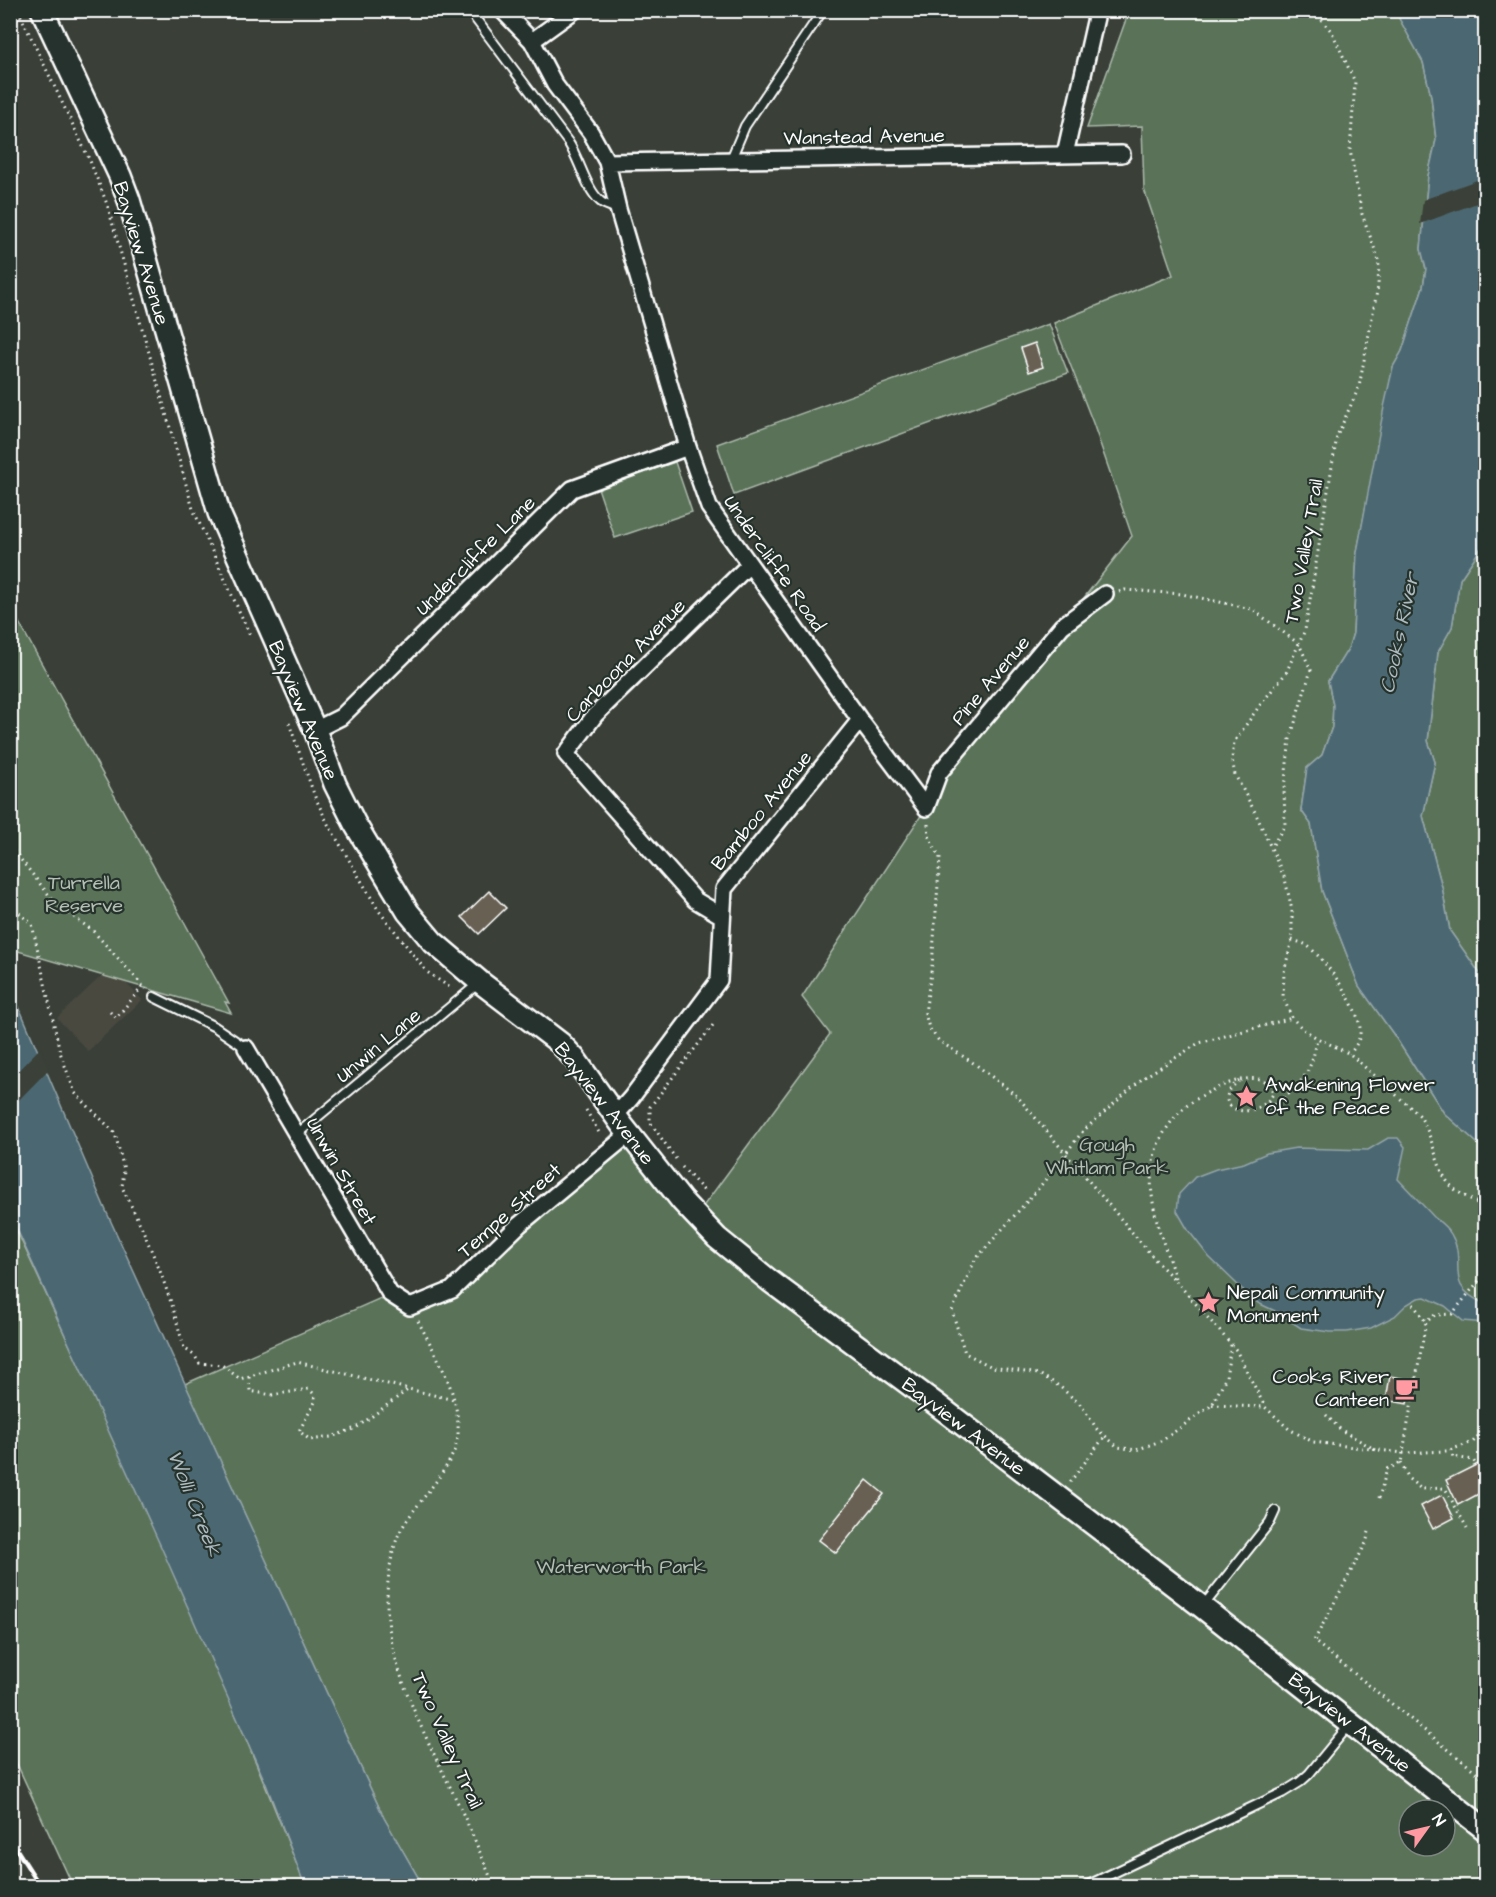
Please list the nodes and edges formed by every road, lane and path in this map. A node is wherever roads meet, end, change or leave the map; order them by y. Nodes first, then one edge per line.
1 (42, 10) edge
2 (469, 10) edge
3 (502, 10) edge
4 (574, 10) edge
5 (823, 10) edge
6 (1133, 10) edge
7 (1314, 10) edge
8 (1097, 13) joint
9 (532, 41) junction
10 (1065, 154) junction
11 (1122, 154) dead end
12 (731, 159) junction
13 (607, 162) junction
14 (618, 209) junction
15 (688, 447) junction
16 (749, 565) junction
17 (1105, 594) joint
18 (1299, 644) junction
19 (860, 720) junction
20 (315, 730) junction
21 (926, 808) junction
22 (10, 846) edge
23 (1272, 846) junction
24 (10, 905) edge
25 (722, 916) junction
26 (1292, 940) junction
27 (480, 982) junction
28 (143, 986) junction
29 (154, 996) joint
30 (110, 1012) dead end
31 (1292, 1018) junction
32 (713, 1025) dead end
33 (1317, 1038) junction
34 (246, 1048) joint
35 (1350, 1054) junction
36 (1239, 1081) junction
37 (1268, 1103) junction
38 (615, 1116) junction
39 (297, 1134) junction
40 (629, 1134) junction
41 (1066, 1152) junction
42 (705, 1192) dead end
43 (1475, 1201) junction
44 (1485, 1206) edge
45 (1485, 1222) edge
46 (1485, 1272) edge
47 (1175, 1280) junction
48 (1413, 1304) dead end
49 (410, 1307) junction
50 (1426, 1322) junction
51 (1231, 1344) junction
52 (249, 1377) junction
53 (409, 1389) junction
54 (454, 1400) junction
55 (1212, 1405) junction
56 (1265, 1407) junction
57 (1326, 1415) dead end
58 (1485, 1427) edge
59 (1105, 1436) junction
60 (1451, 1449) junction
61 (1378, 1451) junction
62 (1403, 1453) junction
63 (1401, 1463) junction
64 (1475, 1463) dead end
65 (1058, 1497) junction
66 (1379, 1498) dead end
67 (1275, 1511) dead end
68 (1467, 1528) dead end
69 (1369, 1532) dead end
70 (1202, 1607) junction
71 (1351, 1723) junction
72 (1485, 1780) edge
73 (1485, 1830) edge
74 (494, 1887) edge
75 (1086, 1887) edge

1 - 20 main road, Bayview Avenue
2 - 14 lane
3 - 9 street, Undercliffe Road
4 - 9 street
5 - 12 lane
6 - 8 path
7 - 18 path, Two Valley Trail
8 - 10 street
9 - 13 street, Undercliffe Road
10 - 11 street, Wanstead Avenue
10 - 12 street, Wanstead Avenue
12 - 13 street, Wanstead Avenue
13 - 14 street, Undercliffe Road
14 - 15 street, Undercliffe Road
15 - 16 street, Undercliffe Road
15 - 20 street, Undercliffe Lane
16 - 19 street, Undercliffe Road
16 - 25 street, Carboona Avenue
17 - 18 path
17 - 21 street, Pine Avenue
18 - 23 path
18 - 23 path, Two Valley Trail
19 - 21 street, Undercliffe Road
19 - 25 street, Bamboo Avenue
20 - 27 main road, Bayview Avenue
21 - 41 path
22 - 28 path
23 - 26 path, Two Valley Trail
24 - 52 path
25 - 38 street, Bamboo Avenue
26 - 31 path, Two Valley Trail
26 - 35 path
27 - 38 main road, Bayview Avenue
27 - 39 lane, Unwin Lane
28 - 29 path
28 - 30 path
29 - 34 lane
31 - 33 path
31 - 41 path
32 - 42 path
33 - 35 path
33 - 37 path
34 - 39 street, Unwin Street
35 - 43 path
36 - 37 path
36 - 37 path
36 - 47 path
38 - 40 main road, Bayview Avenue
39 - 49 street, Unwin Street
40 - 49 street, Tempe Street
40 - 65 main road, Bayview Avenue
41 - 47 path
41 - 59 path
43 - 44 path
43 - 45 path
46 - 50 path
47 - 51 path
48 - 50 path
49 - 54 path, Two Valley Trail
50 - 62 path
51 - 55 path
51 - 56 path
52 - 53 path
52 - 53 path
53 - 54 path
54 - 74 path, Two Valley Trail
55 - 56 path
55 - 59 path
56 - 61 path
57 - 61 path
58 - 60 path
59 - 65 path
60 - 62 path
60 - 64 path
61 - 62 path
62 - 63 path
63 - 66 path
63 - 68 path
65 - 70 main road, Bayview Avenue
67 - 70 lane
69 - 72 path
70 - 71 main road, Bayview Avenue
71 - 73 main road, Bayview Avenue
71 - 75 lane

